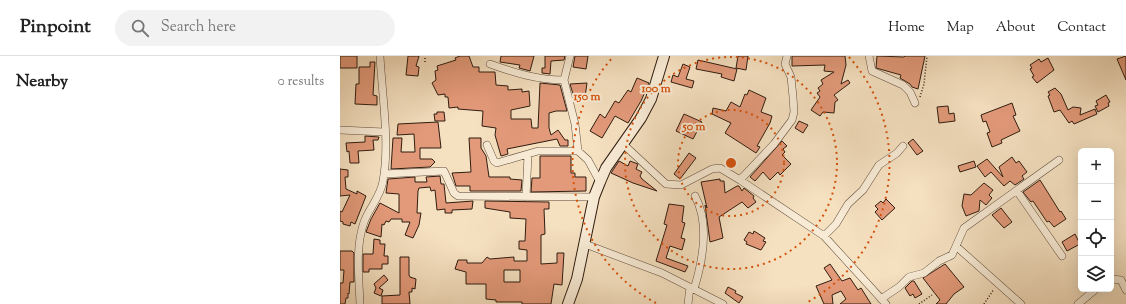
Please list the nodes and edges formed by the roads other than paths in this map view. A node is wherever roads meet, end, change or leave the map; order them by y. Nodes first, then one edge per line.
1 (380, 56) edge
2 (570, 56) edge
3 (664, 56) edge
4 (787, 56) edge
5 (869, 56) edge
6 (490, 64) dead end
7 (564, 80) junction
8 (915, 103) road end
9 (340, 130) edge
10 (384, 132) junction
11 (623, 144) junction
12 (487, 145) dead end
13 (903, 146) dead end
14 (578, 151) junction
15 (528, 155) junction
16 (1059, 160) dead end
17 (384, 174) junction
18 (740, 180) junction
19 (600, 182) junction
20 (1018, 190) junction
21 (695, 196) dead end
22 (526, 197) junction
23 (594, 197) junction
24 (824, 236) junction
25 (585, 244) junction
26 (957, 247) junction
27 (1062, 256) dead end
28 (1114, 279) edge
29 (692, 288) junction
30 (1126, 290) edge
31 (1092, 292) edge
32 (883, 301) edge
33 (360, 304) edge
34 (568, 304) edge
35 (688, 304) edge
36 (723, 304) edge
37 (1021, 304) edge
38 (1078, 304) edge

1 - 10 street
2 - 7 street
3 - 11 street
4 - 18 street
5 - 8 street
6 - 7 street
7 - 14 street
9 - 10 street
10 - 17 street
11 - 18 street
11 - 19 street
12 - 15 street
13 - 24 street
14 - 15 street
14 - 19 street
15 - 22 street
16 - 20 street
17 - 22 street
17 - 33 street
18 - 24 street
19 - 23 street
20 - 26 street
20 - 27 street
21 - 29 street
22 - 23 street
23 - 25 street
24 - 32 street
25 - 29 street
25 - 34 street
26 - 32 street
26 - 37 street
28 - 30 street
29 - 35 street
29 - 36 street
31 - 38 street

